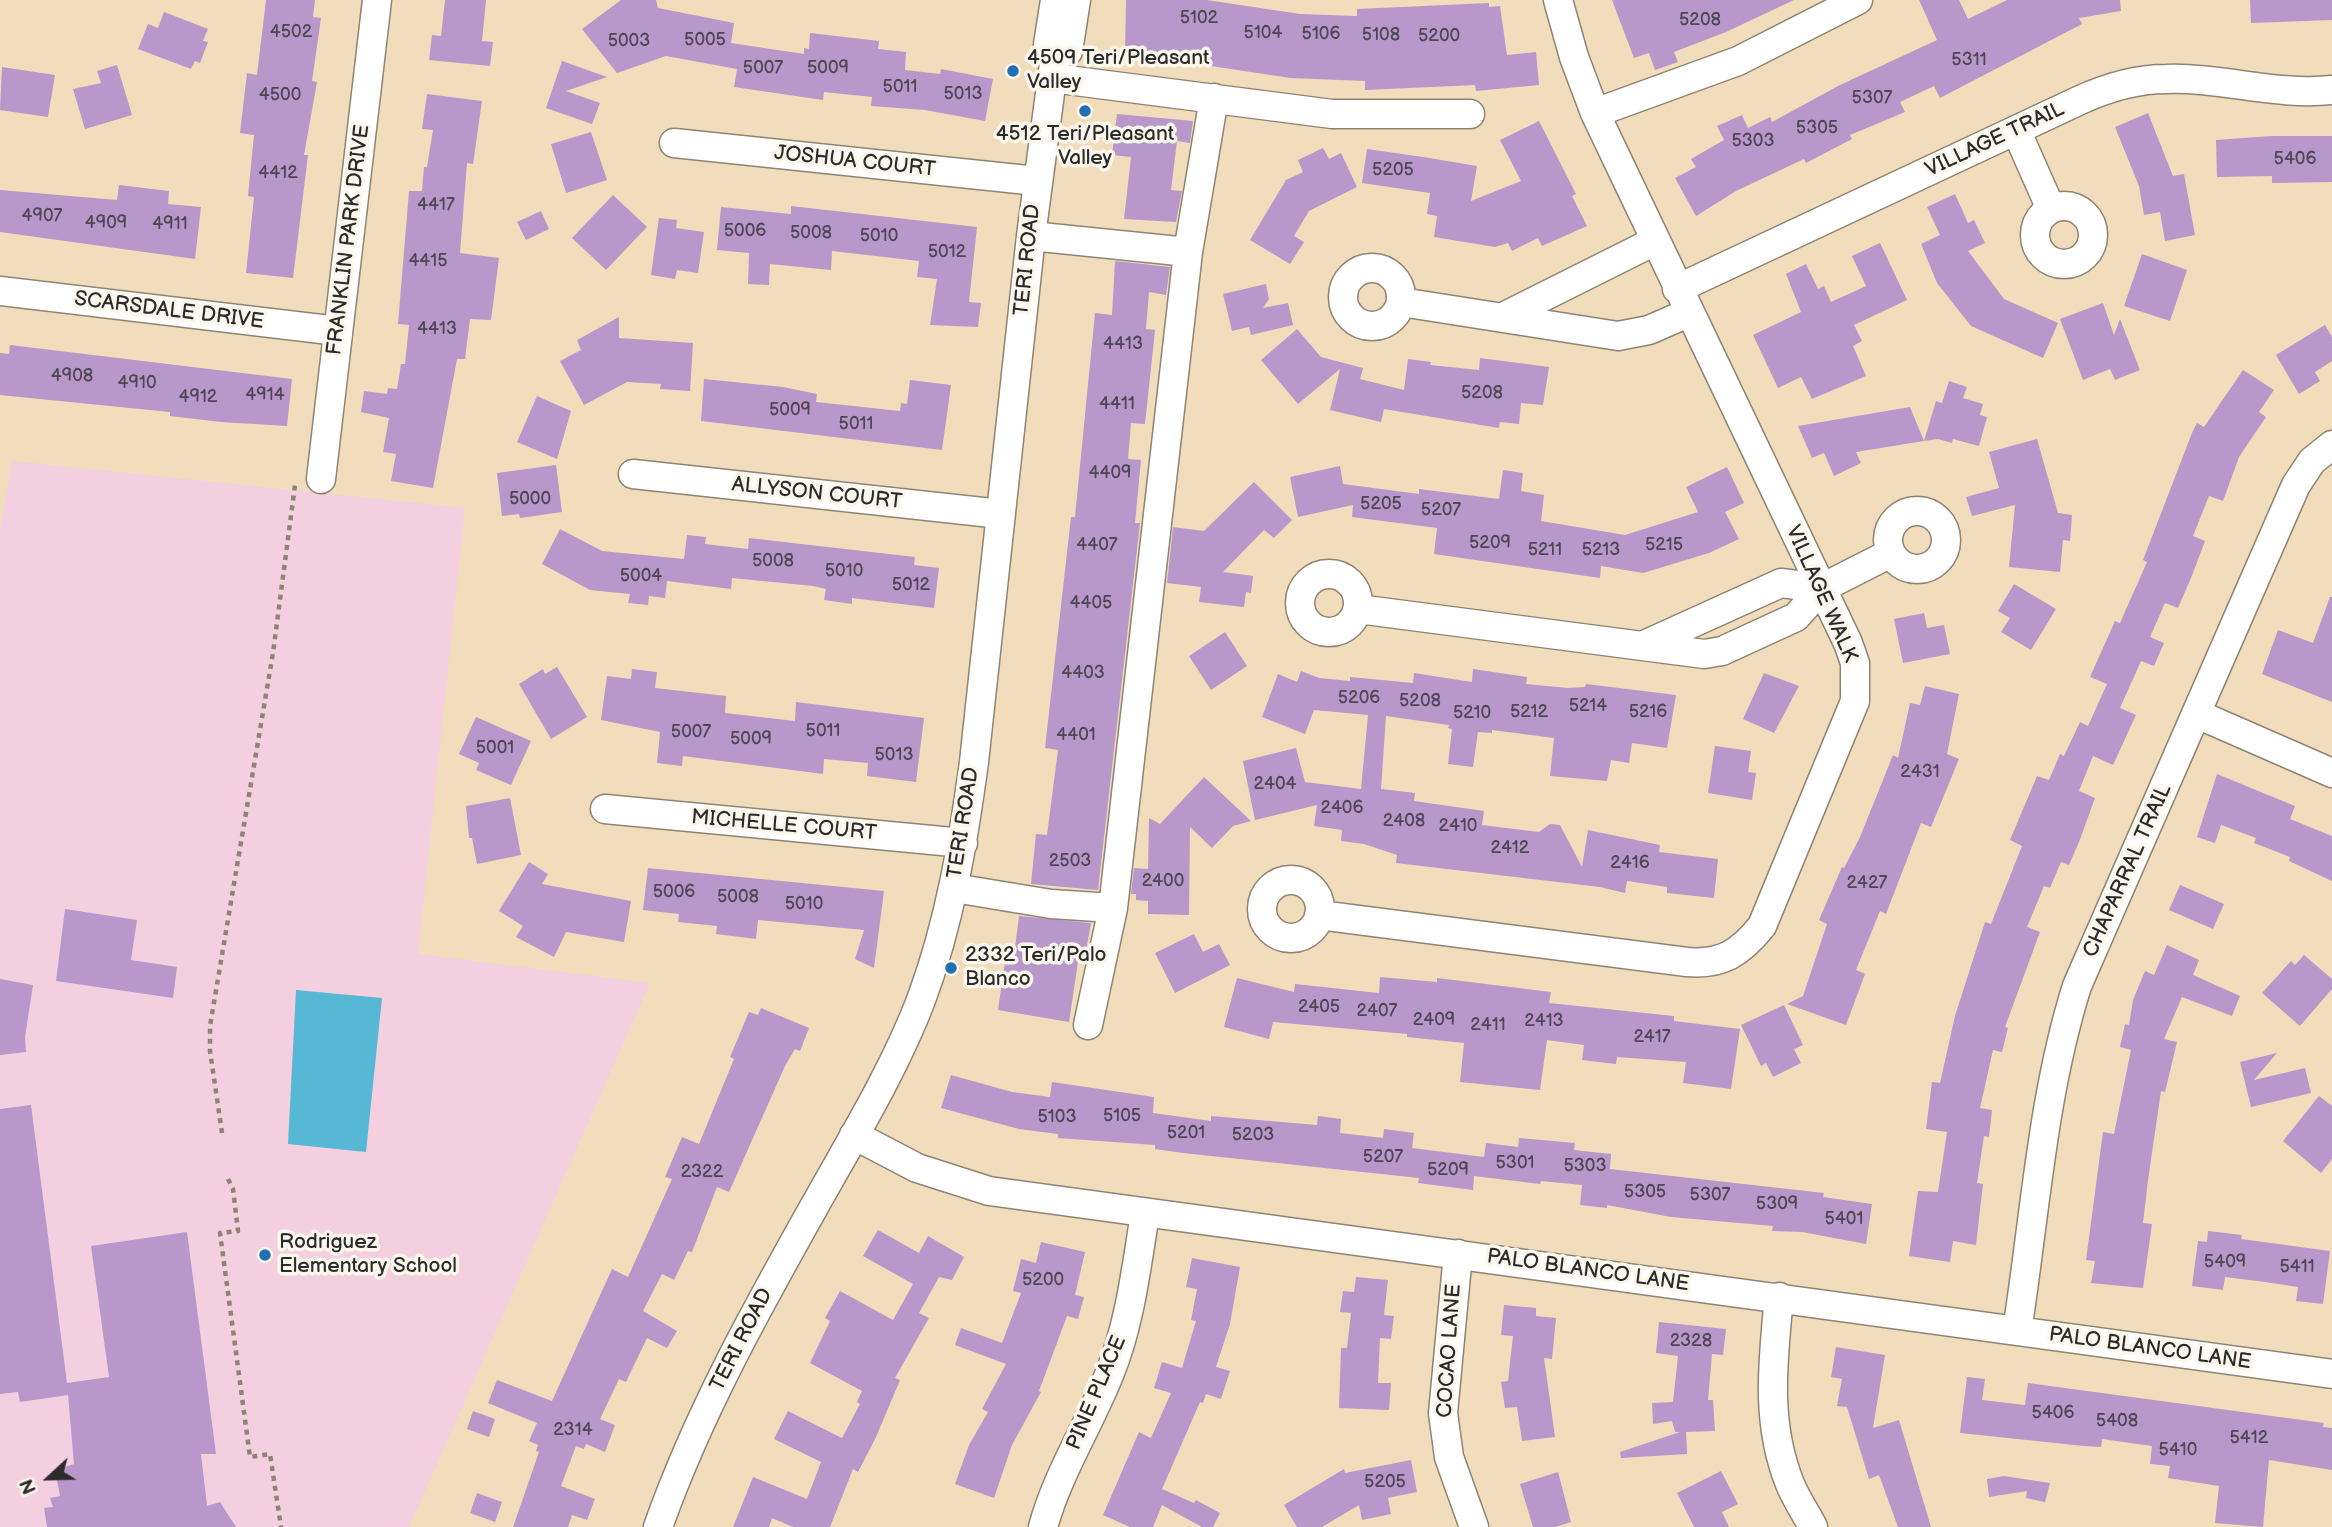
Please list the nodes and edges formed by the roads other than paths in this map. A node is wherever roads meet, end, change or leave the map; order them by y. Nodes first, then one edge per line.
1 (377, 0) edge
2 (1055, 0) edge
3 (1076, 0) edge
4 (1558, 0) edge
5 (1858, 0) edge
6 (1054, 67) junction
7 (2332, 90) edge
8 (1214, 98) junction
9 (1595, 113) junction
10 (1471, 114) dead end
11 (2016, 130) junction
12 (674, 143) dead end
13 (1037, 181) junction
14 (2051, 209) dead end
15 (1031, 236) junction
16 (1655, 241) junction
17 (1188, 252) junction
18 (0, 291) edge
19 (1682, 301) junction
20 (1401, 302) dead end
21 (1503, 317) junction
22 (338, 331) junction
23 (2332, 445) edge
24 (633, 474) dead end
25 (309, 478) road end
26 (1001, 514) junction
27 (1891, 553) dead end
28 (1822, 588) junction
29 (1358, 609) dead end
30 (1642, 646) junction
31 (2197, 714) junction
32 (2332, 773) edge
33 (605, 809) dead end
34 (963, 844) junction
35 (954, 888) junction
36 (1113, 908) junction
37 (1319, 915) dead end
38 (1088, 1025) dead end
39 (854, 1135) junction
40 (1145, 1214) junction
41 (1458, 1254) junction
42 (1779, 1297) junction
43 (2017, 1331) junction
44 (2332, 1374) edge
45 (658, 1527) edge
46 (1043, 1527) edge
47 (1474, 1527) edge
48 (1813, 1527) edge

1 - 22 street, FRANKLIN PARK DRIVE
2 - 6 street, TERI ROAD
3 - 6 street, TERI ROAD
4 - 9 street, VILLAGE WALK
5 - 9 street
6 - 8 street
6 - 13 street, TERI ROAD
7 - 11 street, VILLAGE TRAIL
8 - 10 street
8 - 17 street
9 - 16 street, VILLAGE WALK
11 - 14 street
11 - 19 street, VILLAGE TRAIL
12 - 13 street, JOSHUA COURT
13 - 15 street, TERI ROAD
15 - 17 street
15 - 26 street, TERI ROAD
16 - 19 street, VILLAGE WALK
16 - 21 street
17 - 36 street
18 - 22 street, SCARSDALE DRIVE
19 - 21 street, VILLAGE TRAIL
19 - 28 street, VILLAGE WALK
20 - 21 street, VILLAGE TRAIL
22 - 25 street, FRANKLIN PARK DRIVE
23 - 31 street, CHAPARRAL TRAIL
24 - 26 street, ALLYSON COURT
26 - 34 street, TERI ROAD
27 - 28 street
28 - 30 street
28 - 30 street
28 - 37 street, VILLAGE WALK
29 - 30 street
31 - 32 street
31 - 43 street, CHAPARRAL TRAIL
33 - 34 street, MICHELLE COURT
34 - 35 street, TERI ROAD
35 - 36 street
35 - 39 street, TERI ROAD
36 - 38 street
39 - 40 street, PALO BLANCO LANE
39 - 45 street, TERI ROAD
40 - 41 street, PALO BLANCO LANE
40 - 46 street, PINE PLACE
41 - 42 street, PALO BLANCO LANE
41 - 47 street, COCAO LANE
42 - 43 street, PALO BLANCO LANE
42 - 48 street
43 - 44 street, PALO BLANCO LANE

